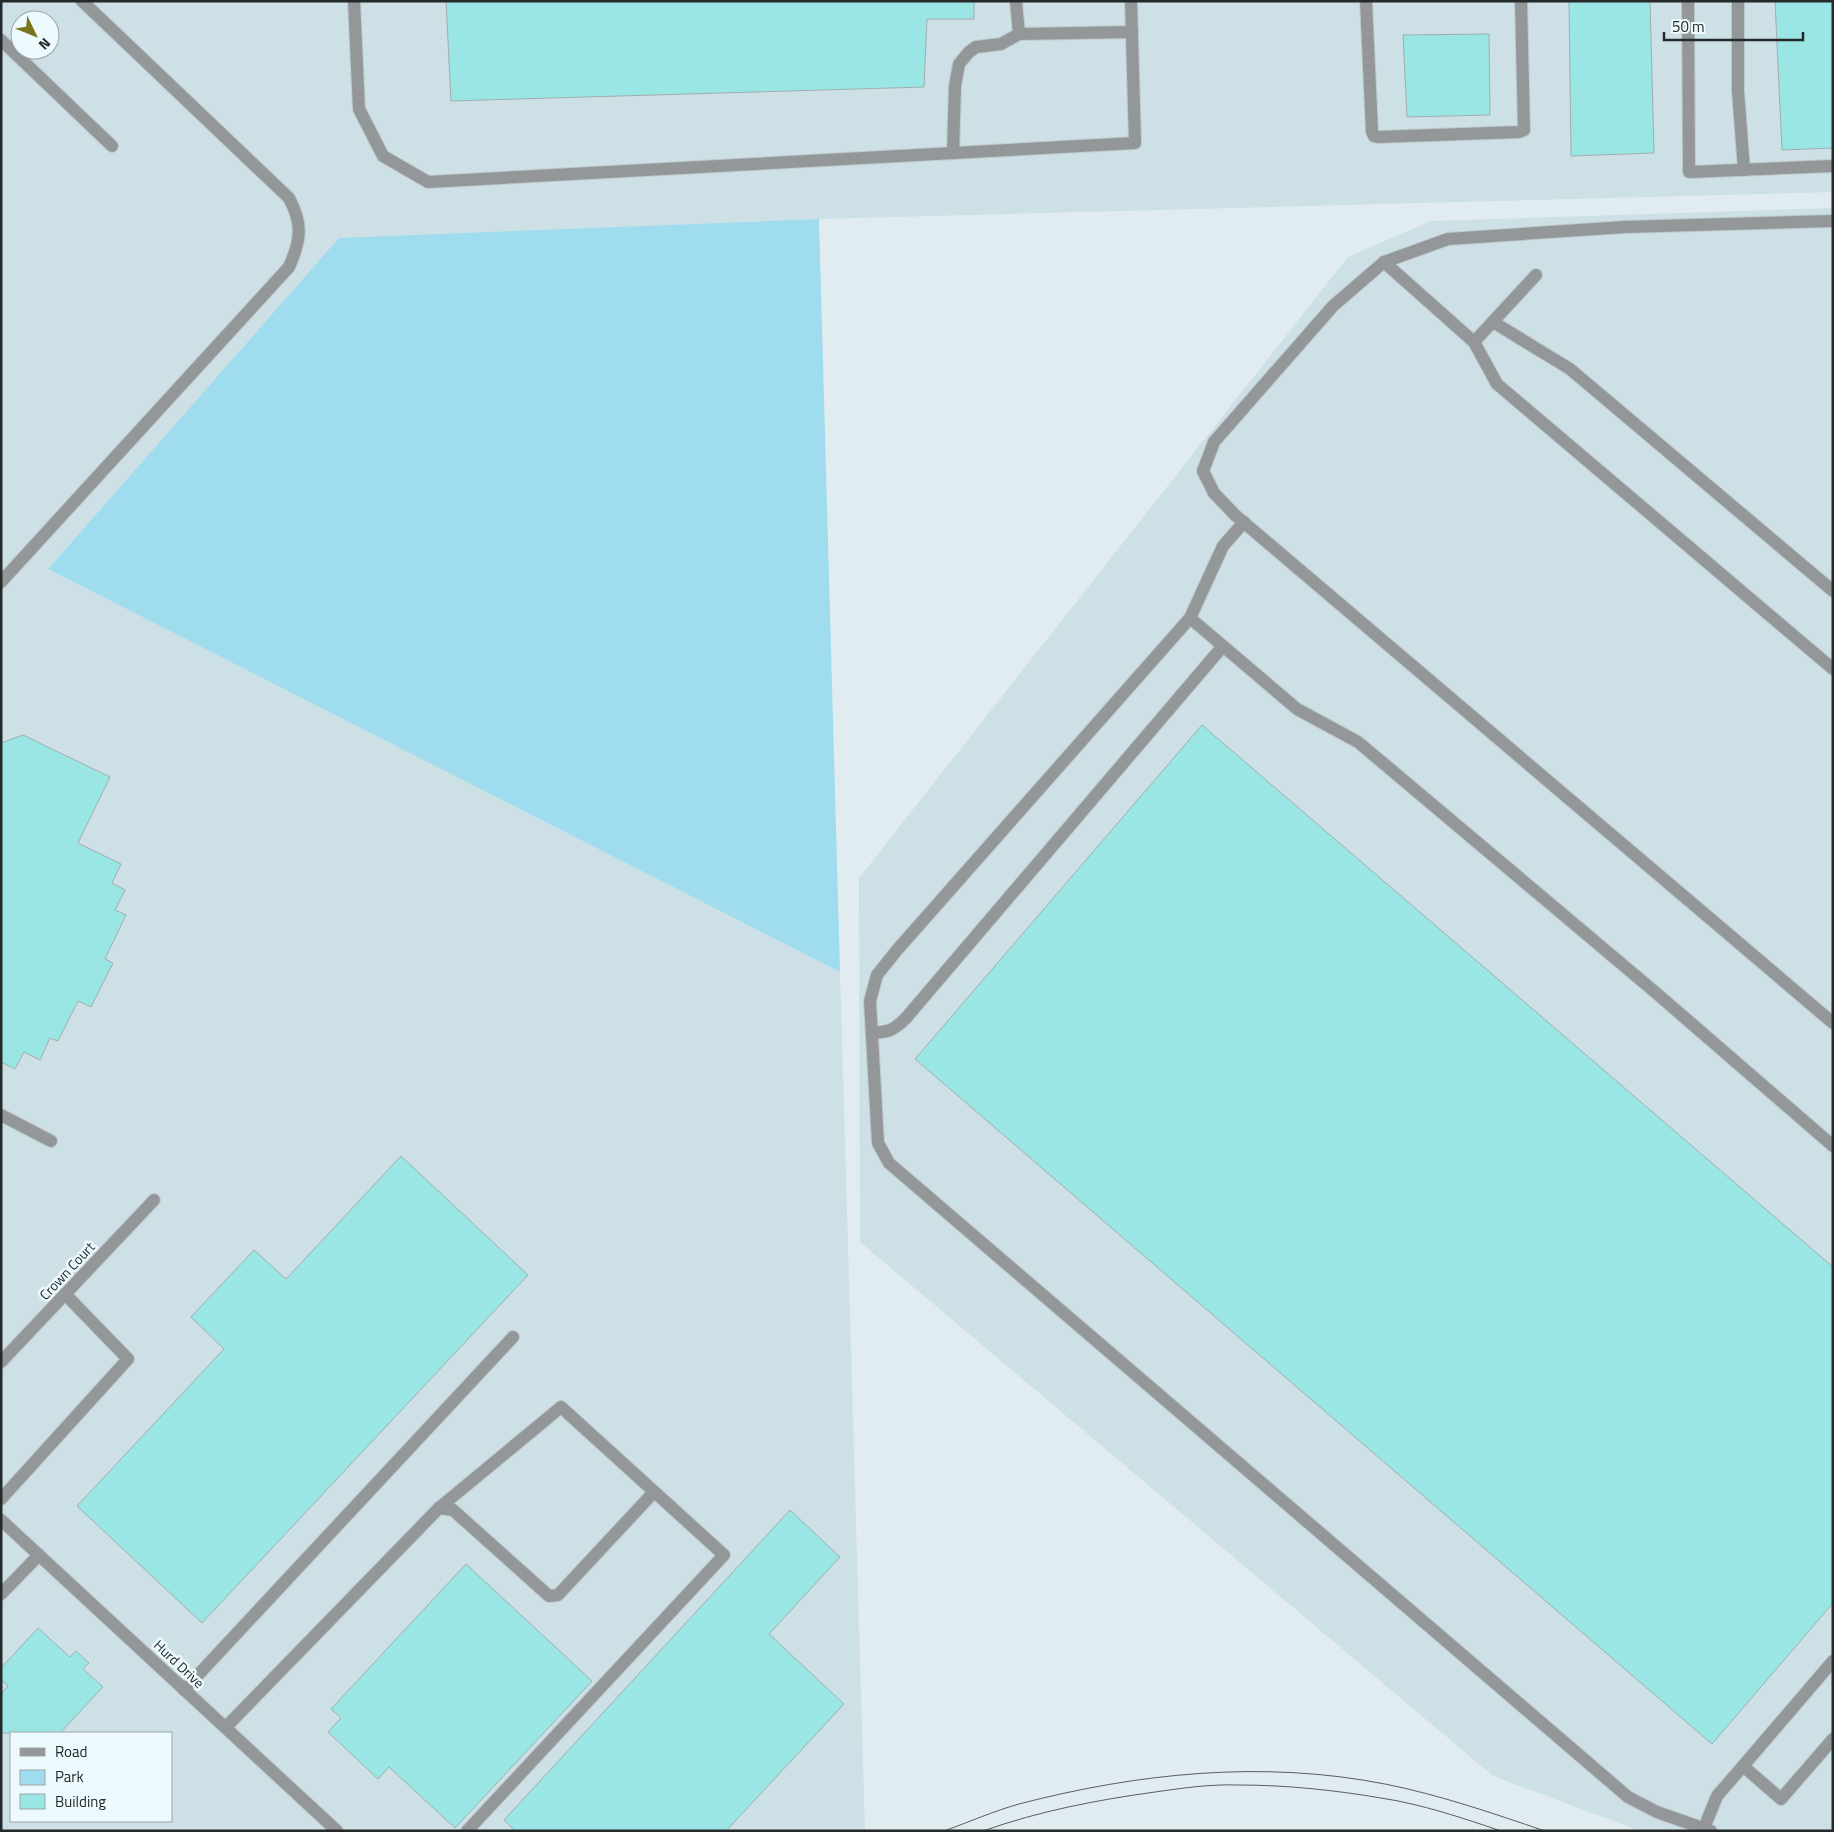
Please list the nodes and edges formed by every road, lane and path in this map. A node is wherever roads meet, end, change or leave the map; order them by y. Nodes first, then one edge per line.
1 (82, 1) edge
2 (354, 1) edge
3 (1016, 1) edge
4 (1131, 1) edge
5 (1366, 1) edge
6 (1522, 1) edge
7 (1688, 1) edge
8 (1738, 1) edge
9 (1132, 32) junction
10 (1019, 34) junction
11 (1, 40) edge
12 (112, 146) dead end
13 (954, 153) junction
14 (1833, 166) edge
15 (1744, 170) junction
16 (1833, 221) edge
17 (1384, 262) junction
18 (1536, 274) dead end
19 (1493, 322) junction
20 (1474, 342) junction
21 (1244, 522) junction
22 (1, 582) edge
23 (1833, 591) edge
24 (1190, 618) junction
25 (1223, 646) junction
26 (1833, 669) edge
27 (1833, 1023) edge
28 (872, 1033) junction
29 (1, 1115) edge
30 (51, 1142) dead end
31 (1833, 1146) edge
32 (154, 1200) dead end
33 (65, 1294) junction
34 (513, 1337) dead end
35 (1, 1362) edge
36 (654, 1492) junction
37 (1, 1499) edge
38 (438, 1508) junction
39 (1, 1520) edge
40 (39, 1555) junction
41 (1, 1594) edge
42 (1833, 1661) edge
43 (184, 1690) junction
44 (226, 1727) junction
45 (1833, 1739) edge
46 (1743, 1766) junction
47 (1707, 1829) edge
48 (337, 1831) edge
49 (467, 1831) edge

1 - 22 street
2 - 13 street
3 - 10 street
4 - 9 street
5 - 6 street
7 - 15 street
8 - 15 street
9 - 10 street
9 - 13 street
10 - 13 street
11 - 12 street
14 - 15 street
16 - 17 street
17 - 20 street
17 - 21 street
18 - 19 street
19 - 20 street
19 - 23 street
20 - 26 street
21 - 24 street
21 - 27 street
24 - 25 street
24 - 28 street
25 - 28 street
25 - 31 street
28 - 47 street
29 - 30 street
32 - 33 street, Crown Court
33 - 35 street, Crown Court
33 - 37 street
34 - 43 street
36 - 38 street
36 - 38 street
36 - 49 street
38 - 44 street
39 - 40 street, Hurd Drive
40 - 41 street
40 - 43 street, Hurd Drive
42 - 46 street
43 - 44 street, Hurd Drive
44 - 48 street, Hurd Drive
45 - 46 street
46 - 47 street

